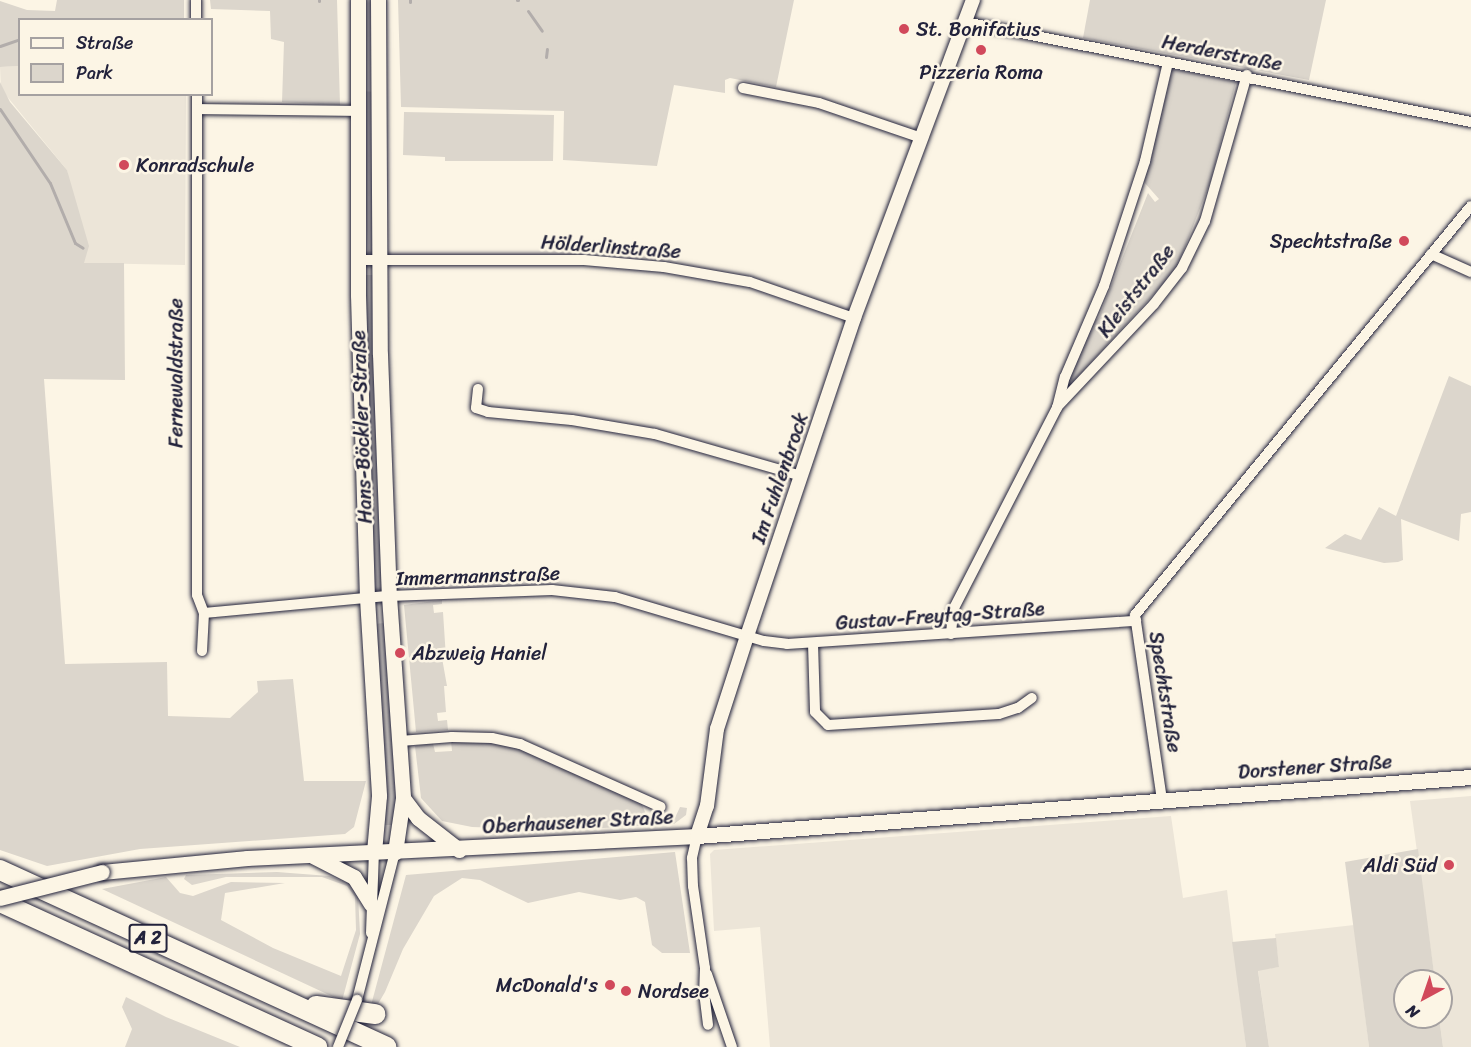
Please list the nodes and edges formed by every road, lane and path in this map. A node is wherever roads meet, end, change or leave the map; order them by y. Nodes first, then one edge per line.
1 (196, 0) edge
2 (358, 0) edge
3 (378, 0) edge
4 (973, 0) edge
5 (196, 18) edge
6 (965, 22) junction
7 (1168, 62) junction
8 (1246, 75) junction
9 (743, 88) dead end
10 (197, 96) edge
11 (198, 109) junction
12 (358, 111) junction
13 (1471, 122) edge
14 (919, 137) junction
15 (1471, 206) edge
16 (1431, 254) junction
17 (378, 259) junction
18 (357, 260) junction
19 (1471, 272) edge
20 (854, 318) junction
21 (478, 389) dead end
22 (1057, 408) junction
23 (801, 476) junction
24 (389, 596) junction
25 (367, 598) junction
26 (204, 613) junction
27 (1136, 621) junction
28 (951, 634) junction
29 (747, 636) junction
30 (813, 643) junction
31 (202, 651) dead end
32 (1032, 698) dead end
33 (400, 741) junction
34 (1471, 777) edge
35 (403, 798) junction
36 (1162, 800) junction
37 (661, 807) dead end
38 (697, 836) junction
39 (459, 850) junction
40 (374, 852) junction
41 (394, 852) junction
42 (310, 855) junction
43 (0, 870) edge
44 (0, 900) edge
45 (371, 903) junction
46 (371, 951) junction
47 (705, 968) junction
48 (296, 1004) junction
49 (375, 1014) dead end
50 (708, 1025) dead end
51 (317, 1047) edge
52 (339, 1047) edge
53 (386, 1047) edge
54 (732, 1047) edge

1 - 5 street
2 - 12 main road, Hans-Böckler-Straße
3 - 17 main road, Hans-Böckler-Straße
4 - 6 street, Im Fuhlenbrock
6 - 7 street, Herderstraße
6 - 14 street, Im Fuhlenbrock
7 - 8 street, Herderstraße
7 - 22 street, Kleiststraße
8 - 13 street, Herderstraße
8 - 22 street, Kleiststraße
9 - 14 street
10 - 11 street, Fernewaldstraße
11 - 12 street
11 - 26 street, Fernewaldstraße
12 - 18 main road, Hans-Böckler-Straße
14 - 20 street, Im Fuhlenbrock
15 - 16 street, Spechtstraße
16 - 19 street
16 - 27 street, Spechtstraße
17 - 18 street, Hölderlinstraße
17 - 20 street, Hölderlinstraße
17 - 24 main road, Hans-Böckler-Straße
18 - 25 main road, Hans-Böckler-Straße
20 - 23 street, Im Fuhlenbrock
21 - 23 street
22 - 28 street, Kleiststraße
23 - 29 street, Im Fuhlenbrock
24 - 25 street, Immermannstraße
24 - 29 street, Immermannstraße
24 - 33 main road, Hans-Böckler-Straße
25 - 26 street, Immermannstraße
25 - 40 main road, Hans-Böckler-Straße
26 - 31 street, Fernewaldstraße
27 - 28 street, Gustav-Freytag-Straße
27 - 36 street, Spechtstraße
28 - 30 street, Gustav-Freytag-Straße
29 - 30 street, Gustav-Freytag-Straße
29 - 38 street, Im Fuhlenbrock
30 - 32 street
33 - 35 main road, Hans-Böckler-Straße
33 - 37 street, Oberhausener Straße
34 - 36 main road, Dorstener Straße
35 - 39 main road
35 - 41 main road, Hans-Böckler-Straße
36 - 38 main road, Oberhausener Straße
38 - 39 main road, Oberhausener Straße
38 - 47 street
39 - 41 main road, Oberhausener Straße
40 - 41 main road, Oberhausener Straße
40 - 42 main road, Oberhausener Straße
40 - 45 street
41 - 46 street
42 - 44 main road, Oberhausener Straße, bridge
42 - 45 main road
43 - 48 highway, A 2
44 - 51 highway, A 2
45 - 46 street
46 - 52 street, bridge
47 - 50 street
47 - 54 street
48 - 49 highway
48 - 53 highway, A 2

